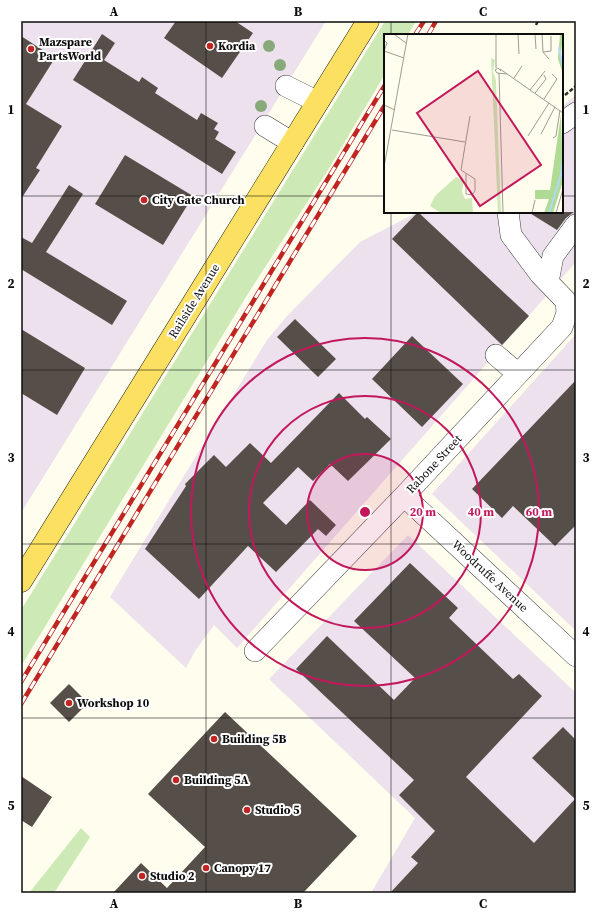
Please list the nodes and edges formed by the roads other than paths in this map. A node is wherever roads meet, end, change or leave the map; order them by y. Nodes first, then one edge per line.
1 (368, 21) edge
2 (286, 86) dead end
3 (318, 102) junction
4 (576, 113) edge
5 (563, 122) edge
6 (265, 126) dead end
7 (293, 143) junction
8 (508, 213) edge
9 (576, 225) edge
10 (548, 282) junction
11 (496, 355) dead end
12 (518, 374) junction
13 (404, 496) junction
14 (21, 581) edge
15 (255, 651) dead end
16 (576, 656) edge

1 - 3 main road, Railside Avenue
2 - 3 street
3 - 7 main road, Railside Avenue
4 - 5 street
6 - 7 street
7 - 14 main road, Railside Avenue
8 - 10 street
9 - 10 street
10 - 12 street, Rabone Street
11 - 12 street
12 - 13 street, Rabone Street
13 - 15 street, Rabone Street
13 - 16 street, Woodruffe Avenue

